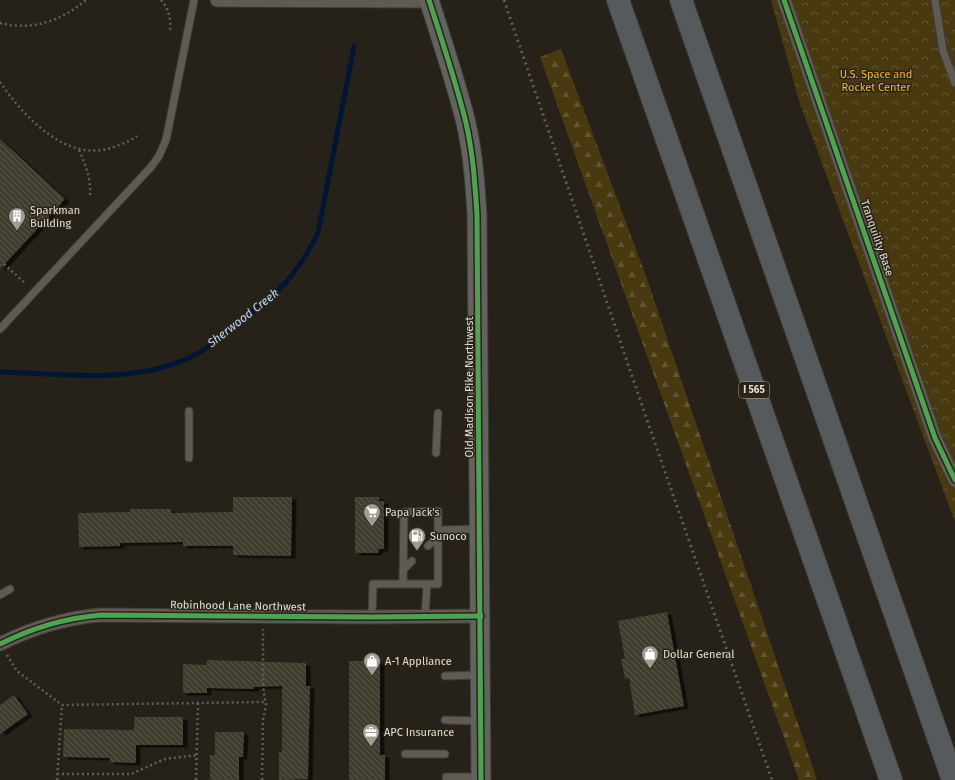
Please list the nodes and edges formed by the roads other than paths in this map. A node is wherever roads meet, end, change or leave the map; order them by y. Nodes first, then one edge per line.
1 (194, 0) edge
2 (217, 0) edge
3 (429, 0) edge
4 (618, 0) edge
5 (681, 0) edge
6 (784, 0) edge
7 (935, 0) edge
8 (955, 83) edge
9 (0, 329) edge
10 (189, 411) dead end
11 (438, 413) dead end
12 (436, 453) dead end
13 (189, 458) dead end
14 (955, 480) edge
15 (480, 529) junction
16 (438, 533) junction
17 (428, 546) dead end
18 (412, 561) dead end
19 (403, 570) junction
20 (403, 584) junction
21 (427, 584) junction
22 (10, 589) dead end
23 (0, 595) edge
24 (481, 616) junction
25 (425, 617) junction
26 (372, 618) junction
27 (2, 648) edge
28 (481, 675) junction
29 (446, 676) dead end
30 (445, 720) dead end
31 (481, 721) junction
32 (405, 754) dead end
33 (445, 754) dead end
34 (446, 777) dead end
35 (482, 779) edge
36 (891, 780) edge
37 (953, 780) edge

1 - 9 lane
2 - 3 street
3 - 15 main road, Old Madison Pike Northwest
4 - 36 highway, I 565
5 - 37 highway
6 - 14 street, Tranquility Base
7 - 8 lane
10 - 13 lane
11 - 12 lane
15 - 16 lane
15 - 24 main road, Old Madison Pike Northwest
16 - 17 lane
16 - 19 lane
16 - 21 lane
18 - 19 lane
19 - 20 lane
20 - 21 lane
20 - 26 lane
21 - 25 lane
22 - 23 lane
24 - 25 street, Robinhood Lane Northwest
24 - 28 main road, Old Madison Pike Northwest
25 - 26 street, Robinhood Lane Northwest
26 - 27 street, Robinhood Lane Northwest
28 - 29 lane
28 - 31 main road, Old Madison Pike Northwest
30 - 31 lane
31 - 35 main road, Old Madison Pike Northwest
32 - 33 lane
34 - 35 lane

